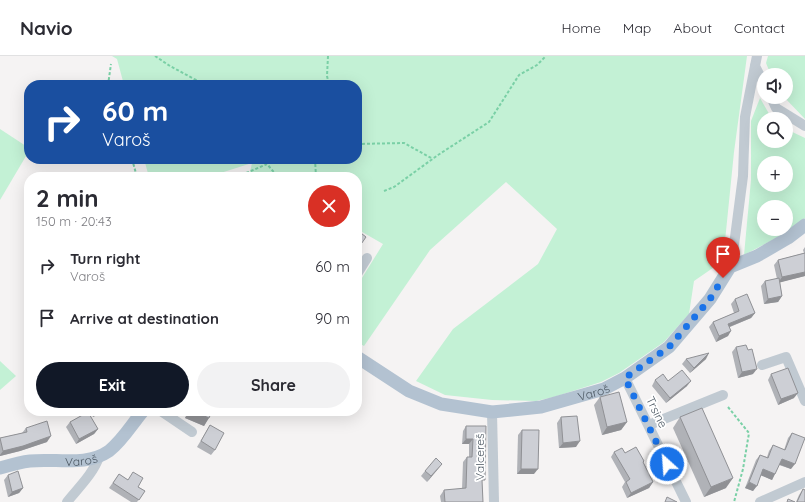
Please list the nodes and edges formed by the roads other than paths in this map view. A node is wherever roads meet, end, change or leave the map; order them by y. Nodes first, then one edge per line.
1 (756, 61) edge
2 (774, 104) edge
3 (805, 126) edge
4 (805, 225) edge
5 (367, 258) dead end
6 (362, 266) edge
7 (730, 267) junction
8 (362, 360) edge
9 (762, 365) dead end
10 (625, 378) junction
11 (723, 395) dead end
12 (805, 401) edge
13 (492, 412) junction
14 (139, 416) edge
15 (169, 416) edge
16 (649, 425) junction
17 (192, 432) dead end
18 (99, 457) junction
19 (0, 468) edge
20 (805, 482) edge
21 (67, 502) edge
22 (494, 502) edge
23 (686, 502) edge
24 (760, 502) edge

1 - 7 street
2 - 3 street
4 - 7 main road
5 - 6 street
7 - 10 main road, Varoš
8 - 13 main road, Varoš
9 - 12 street
10 - 13 main road, Varoš
10 - 16 street, Trsine
11 - 16 street
13 - 22 street, Valcereš
14 - 18 main road, Varoš
15 - 17 street
16 - 23 street, Trsine
18 - 19 main road, Varoš
18 - 21 street
20 - 24 street

